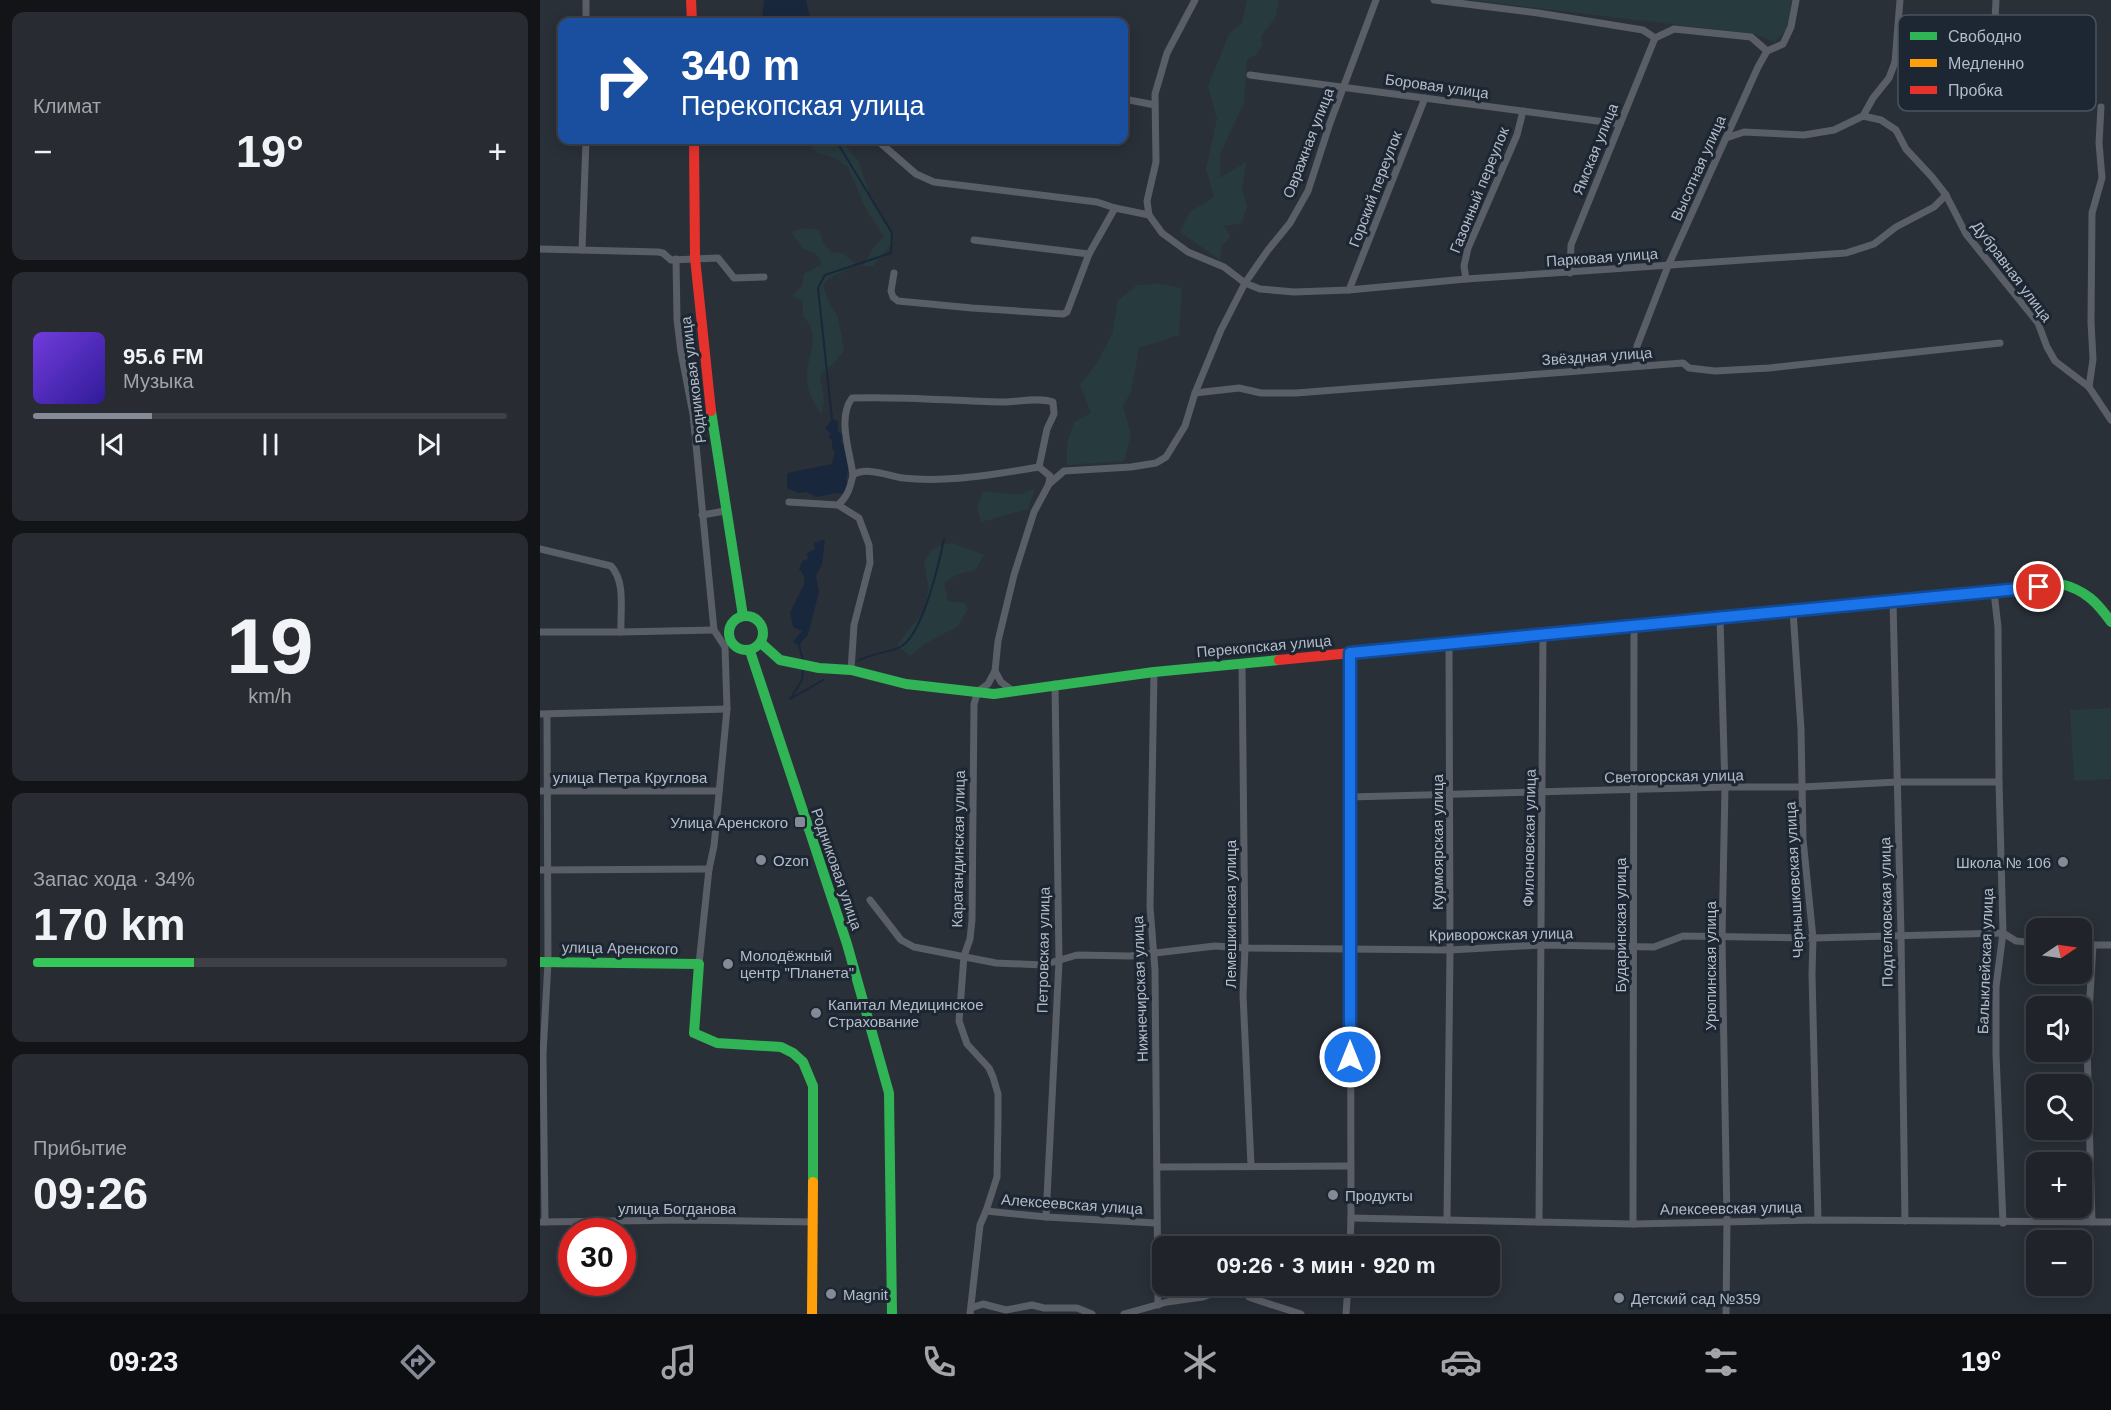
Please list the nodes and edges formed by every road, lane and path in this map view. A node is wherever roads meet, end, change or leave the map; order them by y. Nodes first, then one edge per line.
1 (586, 0) edge
2 (691, 0) edge
3 (1195, 0) edge
4 (1376, 0) edge
5 (1434, 0) edge
6 (1796, 0) edge
7 (1900, 0) edge
8 (1996, 0) edge
9 (1899, 15) edge
10 (1995, 15) edge
11 (586, 18) edge
12 (692, 18) edge
13 (1898, 25) edge
14 (1655, 38) junction
15 (1767, 51) junction
16 (1898, 61) edge
17 (1895, 62) junction
18 (1250, 75) dead end
19 (1344, 87) junction
20 (1425, 98) junction
21 (1128, 100) edge
22 (1155, 105) junction
23 (2101, 107) dead end
24 (1523, 111) junction
25 (1863, 117) junction
26 (1620, 124) junction
27 (1726, 138) junction
28 (586, 144) edge
29 (694, 144) edge
30 (882, 144) edge
31 (1946, 195) junction
32 (1115, 208) junction
33 (1149, 215) junction
34 (974, 240) dead end
35 (540, 249) edge
36 (582, 250) junction
37 (1089, 254) junction
38 (695, 258) junction
39 (676, 259) junction
40 (1668, 266) junction
41 (894, 273) dead end
42 (1570, 273) junction
43 (764, 277) dead end
44 (1466, 279) junction
45 (1245, 284) junction
46 (1349, 290) junction
47 (2000, 343) dead end
48 (1636, 366) junction
49 (2089, 387) junction
50 (1195, 393) junction
51 (2111, 420) edge
52 (1039, 466) junction
53 (853, 475) junction
54 (1049, 483) junction
55 (789, 502) dead end
56 (838, 505) junction
57 (725, 511) junction
58 (702, 515) junction
59 (540, 549) edge
60 (1994, 592) junction
61 (1893, 601) junction
62 (1793, 611) junction
63 (743, 615) junction
64 (1720, 618) junction
65 (2111, 622) edge
66 (1634, 626) junction
67 (714, 630) junction
68 (540, 632) edge
69 (621, 632) junction
70 (1544, 634) junction
71 (725, 638) junction
72 (761, 643) junction
73 (1449, 644) junction
74 (750, 651) junction
75 (1350, 653) junction
76 (1242, 663) junction
77 (851, 670) junction
78 (995, 671) junction
79 (1154, 672) junction
80 (1055, 684) junction
81 (978, 691) junction
82 (1014, 692) junction
83 (727, 709) junction
84 (544, 715) edge
85 (1896, 782) junction
86 (1999, 782) junction
87 (1725, 787) junction
88 (1803, 787) junction
89 (1634, 790) junction
90 (540, 791) edge
91 (549, 791) junction
92 (719, 791) junction
93 (1543, 793) junction
94 (1450, 794) junction
95 (1350, 797) junction
96 (710, 869) junction
97 (544, 870) edge
98 (870, 900) dead end
99 (2003, 933) junction
100 (1901, 935) junction
101 (1722, 938) junction
102 (1813, 938) junction
103 (2026, 942) edge
104 (1541, 945) junction
105 (2093, 945) joint
106 (2111, 945) edge
107 (1245, 948) junction
108 (1350, 948) junction
109 (1634, 948) junction
110 (1450, 950) junction
111 (1153, 952) junction
112 (964, 957) junction
113 (544, 962) edge
114 (1059, 962) junction
115 (699, 964) junction
116 (1251, 1165) junction
117 (1350, 1166) junction
118 (1157, 1167) junction
119 (986, 1211) junction
120 (1046, 1217) junction
121 (1351, 1218) junction
122 (1446, 1220) junction
123 (1818, 1220) junction
124 (1727, 1221) junction
125 (1905, 1221) junction
126 (543, 1222) edge
127 (814, 1222) junction
128 (1539, 1222) junction
129 (2091, 1222) junction
130 (2111, 1222) edge
131 (1156, 1223) junction
132 (2003, 1223) junction
133 (1633, 1224) junction
134 (1350, 1236) edge
135 (1347, 1296) edge
136 (1158, 1305) junction
137 (970, 1311) edge
138 (812, 1314) edge
139 (892, 1314) edge
140 (1092, 1314) edge
141 (1124, 1314) edge
142 (1301, 1314) edge
143 (1346, 1314) edge
144 (1726, 1314) edge

1 - 11 street
2 - 12 street
3 - 22 street
4 - 19 street, Овражная улица
5 - 14 street
6 - 15 street
7 - 9 street
8 - 10 street
13 - 17 street
14 - 15 street
14 - 26 street, Ямская улица
15 - 27 street, Высотная улица
16 - 17 street
17 - 25 street
18 - 19 street, Боровая улица
19 - 20 street, Боровая улица
19 - 45 street, Овражная улица
20 - 24 street, Боровая улица
20 - 46 street, Горский переулок
21 - 22 street
22 - 33 street
23 - 49 street
24 - 26 street, Боровая улица
24 - 44 street, Газонный переулок
25 - 27 street
25 - 31 street, Дубравная улица
26 - 42 street, Ямская улица
27 - 40 street, Высотная улица
28 - 36 street
29 - 38 street, Родниковая улица
30 - 32 street
31 - 40 street, Парковая улица
31 - 49 street, Дубравная улица
32 - 33 street
32 - 37 street
33 - 45 street
34 - 37 street
35 - 36 street
36 - 39 street
37 - 41 street
38 - 39 street
38 - 43 street
38 - 57 street, Родниковая улица
39 - 58 street, Родниковая улица
40 - 42 street, Парковая улица
40 - 48 street, Высотная улица
42 - 44 street, Парковая улица
44 - 46 street, Парковая улица
45 - 46 street, Парковая улица
45 - 50 street, Овражная улица
47 - 48 street, Звёздная улица
48 - 50 street, Звёздная улица
49 - 51 street, Дубравная улица
50 - 54 street, Овражная улица
52 - 53 street
52 - 53 street
52 - 54 street
53 - 56 street
54 - 78 street
55 - 56 street
56 - 77 street
57 - 58 street
57 - 63 street, Родниковая улица
58 - 67 street, Родниковая улица
59 - 69 street
60 - 61 street, Перекопская улица
60 - 65 street, Перекопская улица
60 - 86 street, Балыклейская улица
61 - 62 street, Перекопская улица
61 - 85 street, Подтелковская улица
62 - 64 street, Перекопская улица
62 - 88 street, Чернышковская улица
63 - 71 street
63 - 72 street
64 - 66 street, Перекопская улица
64 - 87 street, Урюпинская улица
66 - 70 street, Перекопская улица
66 - 89 street, Бударинская улица
67 - 69 street
67 - 71 street, Родниковая улица
68 - 69 street
70 - 73 street, Перекопская улица
70 - 93 street, Филоновская улица
71 - 74 street, Родниковая улица
71 - 83 street, Родниковая улица
72 - 74 street
72 - 77 street, Перекопская улица
73 - 75 street, Перекопская улица
73 - 94 street, Курмоярская улица
74 - 139 street, Родниковая улица
75 - 76 street, Перекопская улица
75 - 95 street
76 - 79 street, Перекопская улица
76 - 107 street, Лемешкинская улица
77 - 81 street, Перекопская улица
78 - 81 street
78 - 82 street
79 - 80 street, Перекопская улица
79 - 111 street, Нижнечирская улица
80 - 82 street, Перекопская улица
80 - 114 street, Петровская улица
81 - 82 street, Перекопская улица
81 - 112 street, Карагандинская улица
83 - 84 street
83 - 92 street, Родниковая улица
84 - 91 street
85 - 86 street, Светогорская улица
85 - 88 street, Светогорская улица
85 - 100 street, Подтелковская улица
86 - 99 street, Балыклейская улица
87 - 88 street, Светогорская улица
87 - 89 street, Светогорская улица
87 - 101 street, Урюпинская улица
88 - 102 street, Чернышковская улица
89 - 93 street, Светогорская улица
89 - 109 street, Бударинская улица
90 - 91 street, улица Петра Круглова
91 - 92 street, улица Петра Круглова
91 - 97 street
92 - 96 street, Родниковая улица
93 - 94 street, Светогорская улица
93 - 104 street, Филоновская улица
94 - 95 street, Светогорская улица
94 - 110 street, Курмоярская улица
95 - 108 street
96 - 97 street
96 - 115 street, Родниковая улица
97 - 113 street
98 - 112 street, Криворожская улица
99 - 100 street, Криворожская улица
99 - 103 street, Криворожская улица
99 - 132 street, Балыклейская улица
100 - 102 street, Криворожская улица
100 - 125 street, Подтелковская улица
101 - 102 street, Криворожская улица
101 - 109 street, Криворожская улица
101 - 124 street, Урюпинская улица
102 - 123 street, Чернышковская улица
104 - 109 street, Криворожская улица
104 - 110 street, Криворожская улица
104 - 128 street, Филоновская улица
105 - 106 street
105 - 129 street
107 - 108 street, Криворожская улица
107 - 111 street, Криворожская улица
107 - 116 street, Лемешкинская улица
108 - 110 street, Криворожская улица
108 - 117 street
109 - 133 street, Бударинская улица
110 - 122 street, Курмоярская улица
111 - 114 street, Криворожская улица
111 - 118 street, Нижнечирская улица
112 - 114 street, Криворожская улица
112 - 119 street, Карагандинская улица
113 - 115 street, улица Аренского
113 - 126 street
114 - 120 street, Петровская улица
115 - 127 street, Родниковая улица
116 - 117 street
116 - 118 street
117 - 121 street
118 - 131 street, Нижнечирская улица
119 - 120 street, Алексеевская улица
119 - 137 street, Карагандинская улица
120 - 131 street, Алексеевская улица
121 - 122 street, Алексеевская улица
121 - 134 street
122 - 128 street, Алексеевская улица
123 - 124 street, Алексеевская улица
123 - 125 street, Алексеевская улица
124 - 133 street, Алексеевская улица
124 - 144 street, Урюпинская улица
125 - 132 street, Алексеевская улица
126 - 127 street, улица Богданова
127 - 138 street
128 - 133 street, Алексеевская улица
129 - 130 street, Алексеевская улица
129 - 132 street, Алексеевская улица
131 - 136 street, Нижнечирская улица
135 - 143 street
136 - 141 street
136 - 142 street
137 - 140 street

